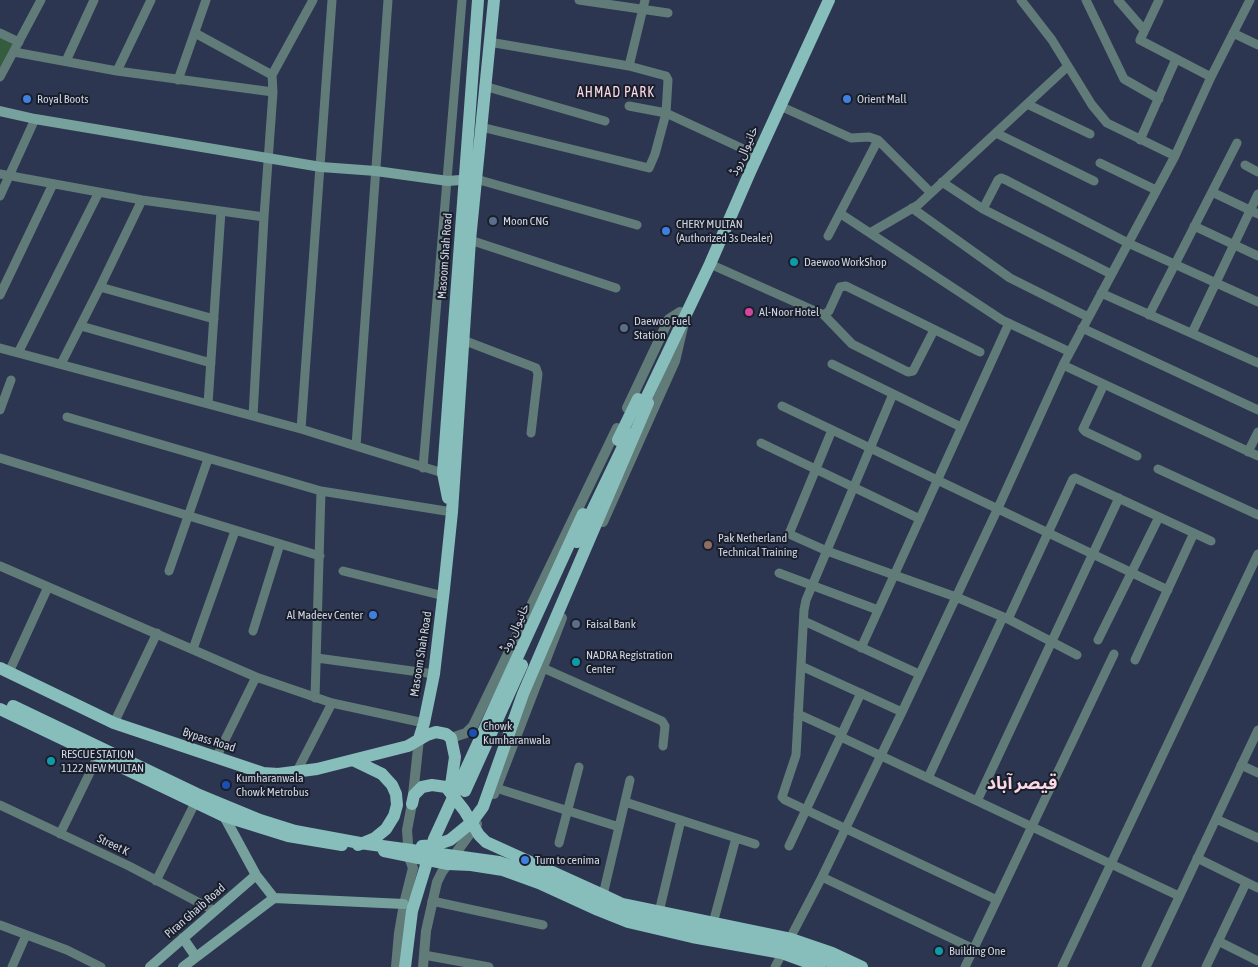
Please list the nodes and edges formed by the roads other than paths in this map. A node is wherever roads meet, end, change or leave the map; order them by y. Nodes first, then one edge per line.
1 (41, 0) edge
2 (94, 0) edge
3 (151, 0) edge
4 (206, 0) edge
5 (313, 0) edge
6 (332, 0) edge
7 (388, 0) edge
8 (462, 0) edge
9 (478, 0) edge
10 (494, 0) edge
11 (579, 0) edge
12 (821, 0) edge
13 (829, 0) edge
14 (1021, 0) edge
15 (1086, 0) edge
16 (1118, 0) edge
17 (1159, 0) edge
18 (1250, 0) edge
19 (644, 5) edge
20 (668, 13) dead end
21 (1144, 30) junction
22 (195, 32) junction
23 (0, 33) edge
24 (1234, 33) junction
25 (19, 42) junction
26 (490, 42) junction
27 (1258, 46) edge
28 (14, 52) junction
29 (1176, 59) junction
30 (66, 61) junction
31 (629, 66) junction
32 (1068, 66) junction
33 (117, 71) junction
34 (272, 75) junction
35 (1211, 77) junction
36 (0, 78) edge
37 (178, 80) junction
38 (484, 86) junction
39 (273, 92) junction
40 (1158, 99) junction
41 (1027, 104) junction
42 (629, 106) dead end
43 (780, 106) junction
44 (0, 111) edge
45 (666, 113) junction
46 (35, 119) junction
47 (605, 121) dead end
48 (481, 127) junction
49 (996, 133) junction
50 (1090, 134) dead end
51 (878, 140) junction
52 (1140, 140) junction
53 (1237, 143) dead end
54 (752, 153) junction
55 (1175, 156) junction
56 (268, 159) junction
57 (1100, 163) dead end
58 (1244, 165) dead end
59 (321, 167) junction
60 (376, 172) junction
61 (1258, 172) edge
62 (5, 175) edge
63 (470, 179) junction
64 (1094, 180) dead end
65 (448, 181) junction
66 (942, 182) junction
67 (53, 184) junction
68 (1156, 190) junction
69 (99, 192) junction
70 (1212, 192) junction
71 (931, 193) junction
72 (1258, 194) edge
73 (0, 196) edge
74 (142, 200) junction
75 (912, 208) junction
76 (984, 209) junction
77 (221, 211) junction
78 (1254, 212) edge
79 (841, 214) junction
80 (264, 217) junction
81 (637, 225) dead end
82 (1194, 226) junction
83 (870, 233) junction
84 (828, 236) dead end
85 (470, 240) junction
86 (1128, 243) junction
87 (1234, 245) junction
88 (1258, 256) edge
89 (710, 264) junction
90 (1175, 264) junction
91 (1112, 274) junction
92 (1216, 282) junction
93 (100, 287) junction
94 (616, 288) dead end
95 (1101, 293) junction
96 (0, 295) edge
97 (1258, 302) edge
98 (683, 313) junction
99 (824, 315) junction
100 (1149, 315) junction
101 (1088, 317) junction
102 (214, 318) junction
103 (1009, 323) junction
104 (81, 326) junction
105 (1082, 328) junction
106 (934, 330) junction
107 (1192, 333) junction
108 (463, 340) junction
109 (0, 348) edge
110 (670, 349) junction
111 (980, 352) dead end
112 (1070, 352) junction
113 (18, 353) junction
114 (211, 363) junction
115 (1258, 363) edge
116 (61, 364) junction
117 (832, 364) dead end
118 (1064, 365) junction
119 (11, 380) dead end
120 (1104, 384) junction
121 (893, 394) junction
122 (208, 404) junction
123 (782, 406) dead end
124 (0, 410) edge
125 (1258, 410) edge
126 (253, 416) junction
127 (67, 417) dead end
128 (962, 427) junction
129 (301, 430) junction
130 (832, 430) junction
131 (1258, 432) edge
132 (531, 433) dead end
133 (761, 443) dead end
134 (356, 446) junction
135 (871, 448) junction
136 (1248, 452) junction
137 (1137, 456) dead end
138 (1258, 456) edge
139 (0, 458) edge
140 (208, 459) junction
141 (423, 468) junction
142 (1158, 468) dead end
143 (816, 469) junction
144 (443, 474) junction
145 (938, 479) junction
146 (854, 487) junction
147 (321, 490) junction
148 (1119, 498) junction
149 (998, 508) junction
150 (452, 512) junction
151 (1258, 515) edge
152 (188, 516) junction
153 (1159, 517) junction
154 (920, 519) junction
155 (235, 531) junction
156 (1048, 532) junction
157 (1194, 533) junction
158 (1211, 541) dead end
159 (280, 544) junction
160 (827, 551) junction
161 (1093, 554) junction
162 (1258, 554) edge
163 (320, 556) junction
164 (0, 566) edge
165 (169, 571) dead end
166 (343, 571) dead end
167 (1132, 572) junction
168 (1254, 572) edge
169 (779, 573) dead end
170 (894, 575) junction
171 (812, 586) junction
172 (48, 587) junction
173 (1168, 590) junction
174 (444, 596) junction
175 (956, 597) junction
176 (878, 610) junction
177 (1006, 618) junction
178 (804, 622) junction
179 (254, 631) dead end
180 (157, 633) junction
181 (1098, 640) dead end
182 (1052, 641) junction
183 (861, 648) junction
184 (193, 649) junction
185 (1114, 654) dead end
186 (1078, 655) dead end
187 (317, 658) junction
188 (1135, 660) dead end
189 (801, 666) junction
190 (543, 668) junction
191 (4, 670) edge
192 (434, 674) junction
193 (919, 674) junction
194 (256, 678) junction
195 (861, 694) junction
196 (315, 698) junction
197 (0, 700) edge
198 (332, 703) junction
199 (0, 709) edge
200 (902, 712) junction
201 (798, 714) junction
202 (114, 723) junction
203 (424, 723) junction
204 (1258, 730) edge
205 (842, 736) junction
206 (451, 738) junction
207 (419, 740) junction
208 (663, 746) dead end
209 (98, 756) junction
210 (217, 756) junction
211 (880, 756) junction
212 (353, 760) junction
213 (1241, 765) junction
214 (579, 767) dead end
215 (296, 773) junction
216 (1258, 773) edge
217 (928, 778) junction
218 (630, 780) dead end
219 (496, 788) junction
220 (450, 792) junction
221 (976, 801) junction
222 (625, 802) junction
223 (195, 803) junction
224 (412, 804) junction
225 (0, 805) edge
226 (568, 810) junction
227 (806, 810) junction
228 (224, 816) junction
229 (1216, 819) junction
230 (681, 820) junction
231 (475, 827) junction
232 (619, 827) junction
233 (1032, 827) junction
234 (846, 828) junction
235 (60, 834) junction
236 (736, 838) junction
237 (1258, 838) edge
238 (559, 843) dead end
239 (755, 844) dead end
240 (789, 846) dead end
241 (352, 847) junction
242 (398, 848) junction
243 (409, 857) junction
244 (1197, 858) junction
245 (448, 864) junction
246 (1110, 864) junction
247 (256, 875) junction
248 (822, 877) junction
249 (156, 881) junction
250 (1246, 883) junction
251 (1258, 888) edge
252 (603, 895) junction
253 (1179, 896) junction
254 (274, 898) junction
255 (997, 900) junction
256 (432, 901) junction
257 (404, 904) junction
258 (215, 911) junction
259 (658, 912) junction
260 (713, 923) junction
261 (0, 925) edge
262 (543, 925) dead end
263 (400, 926) junction
264 (426, 931) junction
265 (26, 935) junction
266 (183, 938) junction
267 (791, 939) junction
268 (1218, 942) junction
269 (974, 949) junction
270 (782, 953) junction
271 (424, 955) junction
272 (196, 957) junction
273 (1258, 961) edge
274 (12, 967) edge
275 (101, 967) edge
276 (150, 967) edge
277 (183, 967) edge
278 (396, 967) edge
279 (405, 967) edge
280 (411, 967) edge
281 (423, 967) edge
282 (489, 967) edge
283 (775, 967) edge
284 (820, 967) edge
285 (844, 967) edge
286 (862, 967) edge
287 (966, 967) edge
288 (1062, 967) edge
289 (1146, 967) edge
290 (1206, 967) edge

1 - 25 street
2 - 30 street
3 - 33 street
4 - 22 street
5 - 34 street
6 - 59 street
7 - 60 street
8 - 65 street
9 - 63 main road, Masoom Shah Road
10 - 26 main road, Masoom Shah Road
11 - 19 street
12 - 54 main road, خانیوال روڈ
13 - 43 main road, خانیوال روڈ
14 - 32 street
15 - 40 street
16 - 21 street
17 - 21 street
18 - 24 street
19 - 20 street
19 - 31 street
21 - 29 street
22 - 34 street
22 - 37 street
23 - 25 street
24 - 27 street
24 - 35 street
25 - 28 street
26 - 31 street
26 - 38 main road, Masoom Shah Road
28 - 30 street
28 - 36 street
29 - 35 street
29 - 40 street
30 - 33 street
31 - 45 street
32 - 41 street
32 - 52 street
33 - 37 street
34 - 39 street
35 - 55 street
37 - 39 street
38 - 47 street
38 - 48 main road, Masoom Shah Road
39 - 56 street
40 - 52 street
41 - 49 street
41 - 50 street
42 - 45 street
43 - 51 street
43 - 89 main road, خانیوال روڈ
44 - 46 main road
45 - 48 street
45 - 54 street
46 - 56 main road
46 - 62 street
48 - 63 main road, Masoom Shah Road
49 - 64 street
49 - 66 street
51 - 71 street
51 - 79 street
52 - 55 street
53 - 70 street
54 - 98 main road, خانیوال روڈ
55 - 68 street
56 - 59 main road
56 - 80 street
57 - 68 street
58 - 61 street
59 - 60 main road
59 - 129 street
60 - 65 main road
60 - 134 street
62 - 67 street
62 - 73 street
63 - 65 main road
63 - 81 street
63 - 85 main road, Masoom Shah Road
63 - 144 main road, Masoom Shah Road
65 - 141 street
66 - 71 street
66 - 76 street
67 - 69 street
67 - 96 street
68 - 86 street
69 - 74 street
69 - 113 street
70 - 78 street
70 - 82 street
71 - 75 street
72 - 78 street
74 - 77 street
74 - 93 street
75 - 83 street
75 - 101 street
76 - 86 street
76 - 91 street
77 - 80 street
77 - 102 street
78 - 87 street
79 - 83 street
79 - 84 street
80 - 126 street
82 - 87 street
82 - 90 street
83 - 103 street
85 - 94 street
85 - 108 main road, Masoom Shah Road
86 - 90 street
86 - 91 street
87 - 88 street
87 - 92 street
89 - 98 main road, خانیوال روڈ
89 - 99 street
90 - 92 street
90 - 100 street
91 - 95 street
92 - 97 street
92 - 107 street
93 - 102 street
93 - 104 street
95 - 100 street
95 - 101 street
98 - 110 main road, خانیوال روڈ
98 - 190 street, خانیوال روڈ
98 - 206 street
98 - 279 main road, خانیوال روڈ, bridge
99 - 106 street
99 - 106 street
100 - 107 street
101 - 105 street
102 - 114 street
103 - 112 street
103 - 128 street
104 - 114 street
104 - 116 street
105 - 112 street
105 - 125 street
106 - 111 street
107 - 115 street
108 - 132 street
108 - 150 main road, Masoom Shah Road
109 - 113 street
110 - 242 main road, bridge
110 - 280 main road, خانیوال روڈ, bridge
112 - 118 street
113 - 116 street
114 - 122 street
116 - 122 street
117 - 121 street
118 - 120 street
118 - 149 street
119 - 124 street
120 - 136 street
120 - 137 street
121 - 128 street
121 - 135 street
122 - 126 street
123 - 130 street
126 - 129 street
127 - 140 street
128 - 145 street
129 - 134 street
130 - 135 street
130 - 143 street
131 - 136 street
133 - 143 street
134 - 141 street
135 - 145 street
135 - 146 street
136 - 138 street
139 - 152 street
140 - 147 street
140 - 152 street
141 - 144 street
142 - 151 street
143 - 146 street
143 - 160 street
144 - 150 main road, Masoom Shah Road
145 - 149 street
145 - 154 street
146 - 154 street
146 - 160 street
147 - 150 street
147 - 163 street
148 - 153 street
148 - 156 street
148 - 161 street
149 - 156 street
149 - 175 street
150 - 174 main road, Masoom Shah Road
152 - 155 street
152 - 165 street
153 - 157 street
153 - 167 street
154 - 170 street
155 - 159 street
155 - 184 street
156 - 161 street
156 - 177 street
157 - 158 street
157 - 173 street
159 - 163 street
159 - 179 street
160 - 170 street
160 - 171 street
161 - 167 street
161 - 182 street
162 - 168 street
163 - 187 street
164 - 172 street
166 - 174 street
167 - 173 street
167 - 181 street
168 - 246 street
169 - 171 street
170 - 175 street
170 - 176 street
171 - 176 street
171 - 178 street
172 - 180 street
172 - 191 street
173 - 188 street
174 - 192 main road, Masoom Shah Road
175 - 177 street
175 - 193 street
176 - 183 street
177 - 182 street
177 - 217 street
178 - 183 street
178 - 189 street
180 - 184 street
180 - 202 street
182 - 186 street
182 - 221 street
183 - 193 street
184 - 194 street
185 - 233 street
187 - 192 street
187 - 196 street
189 - 195 street
189 - 201 street
190 - 208 street
190 - 219 street, خانیوال روڈ
191 - 202 main road, Bypass Road
192 - 203 main road, Masoom Shah Road
193 - 200 street
194 - 196 street
194 - 210 street
195 - 200 street
195 - 205 street
196 - 198 street
197 - 242 main road, bridge
198 - 203 street
198 - 215 street
199 - 209 main road
200 - 211 street
201 - 205 street
201 - 227 street
202 - 210 main road, Bypass Road
203 - 207 main road, Masoom Shah Road
204 - 213 street
205 - 211 street
205 - 227 street
206 - 207 main road, Bypass Road
206 - 220 main road
207 - 212 main road, Bypass Road
207 - 224 street
209 - 223 main road
209 - 235 street
210 - 215 main road, Bypass Road
211 - 217 street
211 - 234 street
212 - 215 main road, Bypass Road
212 - 241 main road
213 - 216 street
213 - 229 street
214 - 226 street
217 - 221 street
218 - 222 street
219 - 226 street
219 - 231 street, خانیوال روڈ
220 - 224 main road
220 - 231 main road
221 - 233 street
222 - 230 street
222 - 232 street
223 - 228 main road
223 - 249 street
224 - 243 street
225 - 235 street, Street K
226 - 232 street
226 - 238 street
227 - 234 street
227 - 240 street
228 - 241 main road
228 - 247 main road
229 - 237 street
229 - 244 street
230 - 236 street
230 - 259 street
231 - 245 street, خانیوال روڈ
231 - 252 main road
232 - 252 street
233 - 246 street
233 - 255 street
234 - 248 street
234 - 255 street
235 - 249 street, Street K
236 - 239 street
236 - 260 street
241 - 243 main road
242 - 285 main road, bridge
243 - 245 main road
243 - 257 street
244 - 250 street
244 - 253 street
245 - 256 street, خانیوال روڈ
245 - 270 main road
246 - 253 street
246 - 288 street
247 - 254 main road
247 - 258 main road, Piran Ghaib Road
248 - 267 street
248 - 269 street
249 - 258 street, Street K
250 - 251 street
250 - 268 street
252 - 259 main road
253 - 289 street
254 - 257 main road
254 - 272 main road
255 - 269 street
256 - 262 street
256 - 264 street, خانیوال روڈ
257 - 263 street
258 - 266 main road, Piran Ghaib Road
259 - 260 main road
260 - 267 main road
261 - 265 street
263 - 264 street
263 - 278 street
264 - 271 street, خانیوال روڈ
265 - 274 street
265 - 275 street
266 - 272 main road
266 - 276 main road, Piran Ghaib Road
267 - 270 street
267 - 286 main road
268 - 273 street
268 - 290 street
269 - 287 street
270 - 283 street
270 - 284 main road
271 - 281 street, خانیوال روڈ
271 - 282 street
272 - 277 main road

